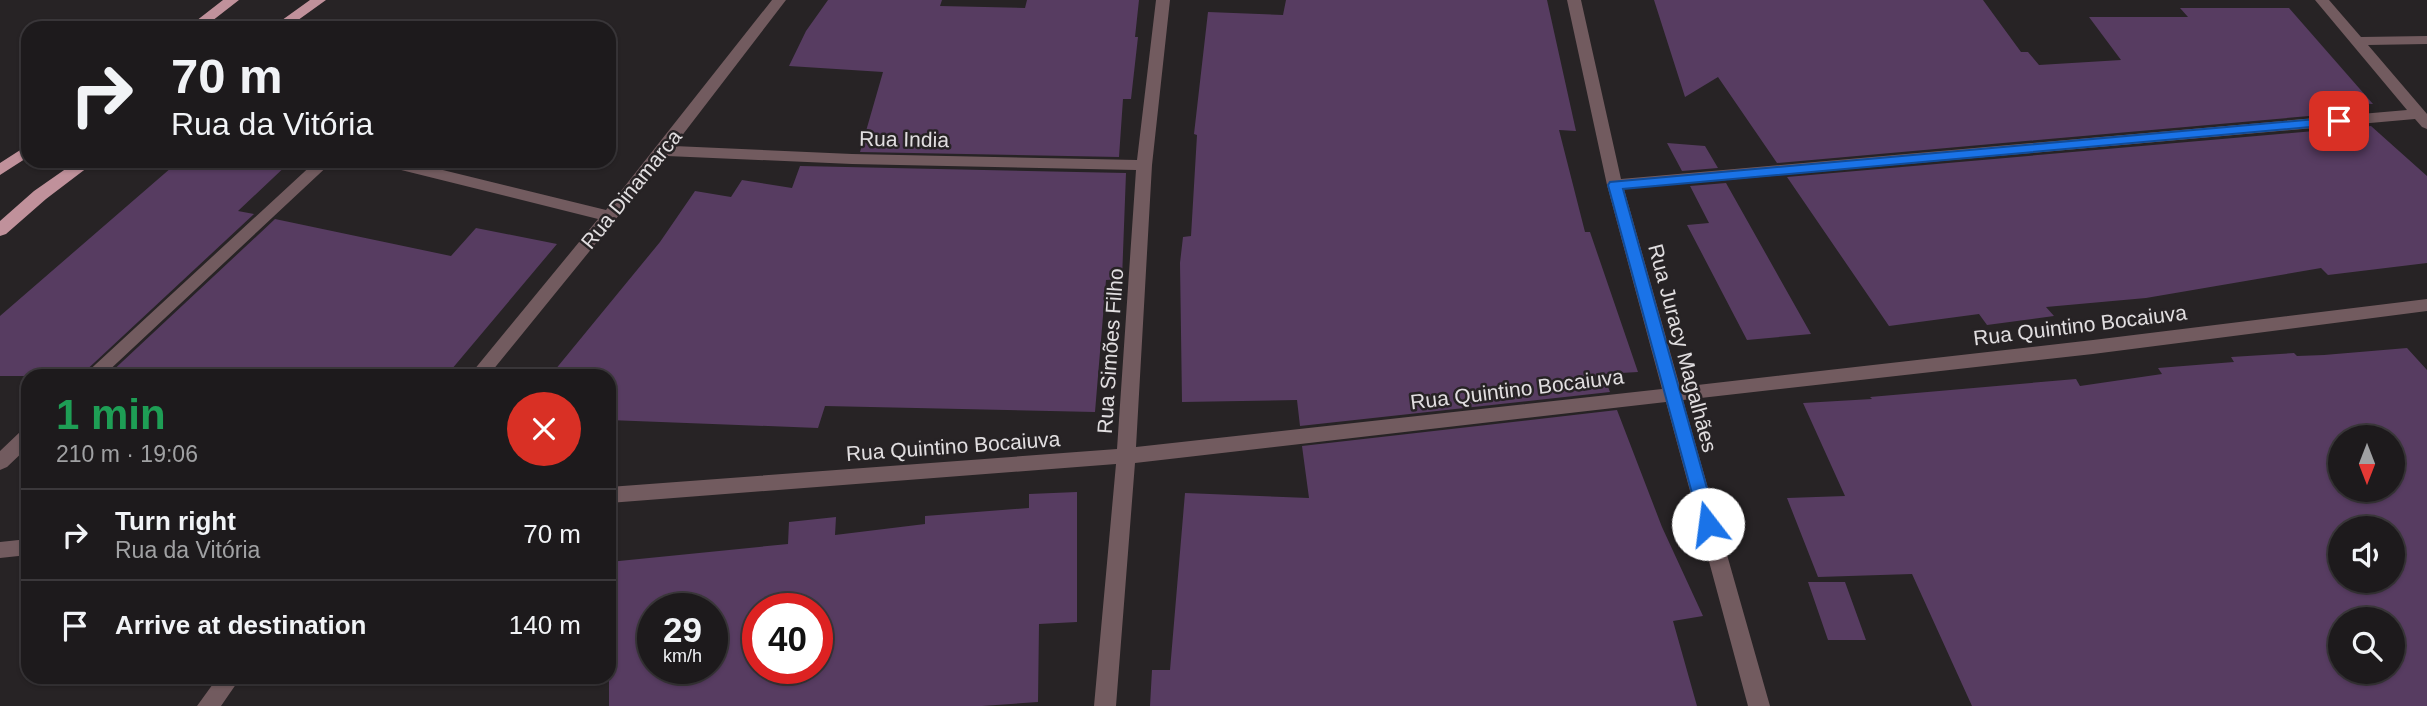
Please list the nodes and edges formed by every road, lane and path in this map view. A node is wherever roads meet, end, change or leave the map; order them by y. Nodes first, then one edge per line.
1 (232, 0) edge
2 (318, 0) edge
3 (779, 0) edge
4 (1163, 0) edge
5 (1574, 0) edge
6 (2322, 0) edge
7 (204, 21) edge
8 (288, 21) edge
9 (2427, 40) edge
10 (2357, 41) junction
11 (2423, 119) edge
12 (663, 151) junction
13 (21, 155) edge
14 (1144, 165) junction
15 (78, 168) edge
16 (317, 168) edge
17 (414, 168) edge
18 (0, 170) edge
19 (1615, 185) junction
20 (609, 216) junction
21 (0, 230) edge
22 (2427, 305) edge
23 (100, 369) edge
24 (484, 369) edge
25 (1672, 394) junction
26 (21, 442) edge
27 (1126, 456) junction
28 (0, 462) edge
29 (616, 494) edge
30 (21, 548) edge
31 (0, 550) edge
32 (225, 684) edge
33 (208, 706) edge
34 (1105, 706) edge
35 (1759, 706) edge

1 - 7 main road
2 - 8 main road
3 - 12 street, Rua Dinamarca
4 - 14 street, Rua Simões Filho
5 - 19 street, Rua Juracy Magalhães
6 - 10 street
9 - 10 street
10 - 11 street
11 - 19 street
12 - 14 street, Rua India
12 - 20 street, Rua Dinamarca
13 - 18 main road
14 - 27 street, Rua Simões Filho
15 - 21 main road
16 - 23 street
17 - 20 street
19 - 25 street, Rua Juracy Magalhães
20 - 24 street, Rua Dinamarca
22 - 25 street, Rua Quintino Bocaiuva
25 - 27 street, Rua Quintino Bocaiuva
25 - 35 street, Rua Juracy Magalhães
26 - 28 street
27 - 29 street, Rua Quintino Bocaiuva
27 - 34 street, Rua Simões Filho
30 - 31 street
32 - 33 street

